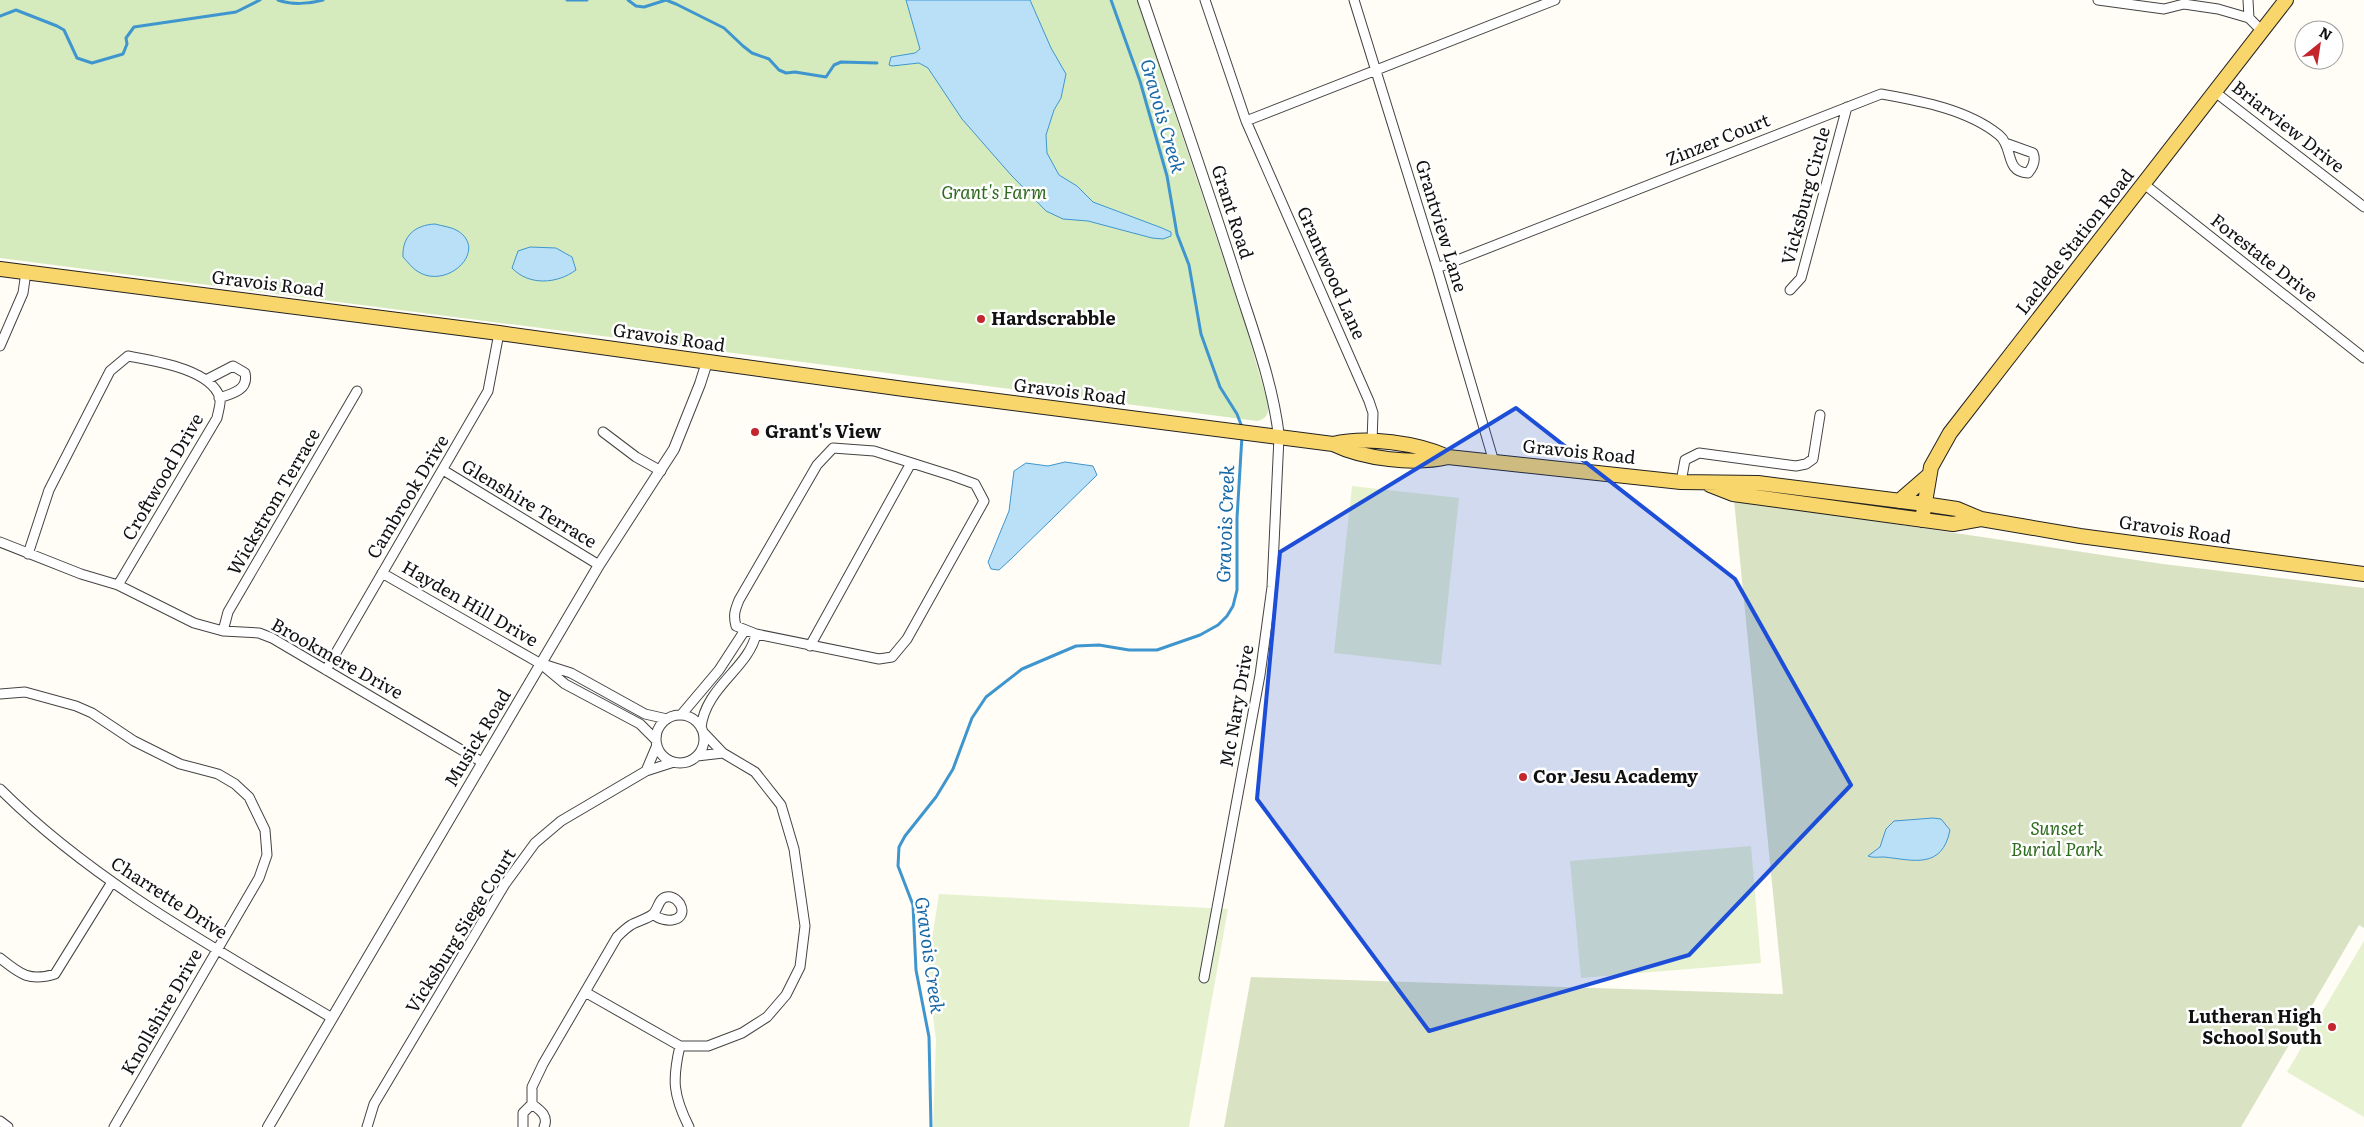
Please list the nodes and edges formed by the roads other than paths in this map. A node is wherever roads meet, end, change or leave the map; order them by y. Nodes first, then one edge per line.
1 (1143, 0) edge
2 (1205, 0) edge
3 (1354, 0) edge
4 (1554, 0) edge
5 (2098, 0) edge
6 (2248, 0) edge
7 (2286, 0) edge
8 (2186, 2) edge
9 (2249, 18) junction
10 (2262, 31) junction
11 (1377, 71) junction
12 (2215, 92) junction
13 (1847, 107) junction
14 (1246, 121) junction
15 (2008, 144) dead end
16 (2144, 184) junction
17 (2364, 207) edge
18 (1437, 268) junction
19 (0, 269) edge
20 (26, 272) junction
21 (1790, 290) dead end
22 (499, 333) junction
23 (0, 346) edge
24 (2364, 358) edge
25 (707, 362) junction
26 (208, 381) junction
27 (357, 391) dead end
28 (219, 398) junction
29 (1820, 415) dead end
30 (602, 432) dead end
31 (1279, 437) junction
32 (1372, 442) junction
33 (1333, 444) junction
34 (1448, 457) junction
35 (911, 462) junction
36 (1494, 462) junction
37 (443, 470) junction
38 (661, 472) junction
39 (1929, 475) junction
40 (1681, 482) junction
41 (1707, 484) junction
42 (1899, 501) junction
43 (1924, 504) junction
44 (1981, 519) junction
45 (1922, 520) junction
46 (0, 542) edge
47 (28, 554) junction
48 (599, 565) junction
49 (382, 573) junction
50 (2364, 574) edge
51 (118, 586) junction
52 (745, 630) junction
53 (223, 631) junction
54 (756, 634) junction
55 (810, 646) junction
56 (541, 664) junction
57 (326, 670) junction
58 (0, 694) edge
59 (681, 715) junction
60 (667, 719) junction
61 (702, 730) junction
62 (656, 743) junction
63 (723, 753) junction
64 (697, 756) junction
65 (482, 762) junction
66 (674, 762) junction
67 (646, 771) junction
68 (0, 789) edge
69 (112, 882) junction
70 (653, 914) dead end
71 (216, 949) junction
72 (0, 958) edge
73 (1204, 978) dead end
74 (585, 992) junction
75 (332, 1018) junction
76 (680, 1046) junction
77 (532, 1104) junction
78 (0, 1121) edge
79 (8, 1127) edge
80 (114, 1127) edge
81 (268, 1127) edge
82 (368, 1127) edge
83 (524, 1127) edge
84 (544, 1127) edge
85 (689, 1127) edge

1 - 31 street, Grant Road
2 - 14 street, Grantwood Lane
3 - 11 street, Grantview Lane
4 - 11 street
5 - 8 street
6 - 9 street
7 - 10 main road, Laclede Station Road
8 - 9 street
9 - 10 street
10 - 12 main road, Laclede Station Road
11 - 14 street
11 - 18 street, Grantview Lane
12 - 16 main road, Laclede Station Road
12 - 17 street, Briarview Drive
13 - 15 street, Zinzer Court
13 - 18 street, Zinzer Court
13 - 21 street, Vicksburg Circle
14 - 32 street, Grantwood Lane
16 - 24 street, Forestate Drive
16 - 39 main road, Laclede Station Road
18 - 36 street, Grantview Lane
19 - 20 main road, Gravois Road
20 - 22 main road, Gravois Road
20 - 23 street
22 - 25 main road, Gravois Road
22 - 37 street, Cambrook Drive
25 - 31 main road, Gravois Road
25 - 38 street, Musick Road
26 - 28 street, Croftwood Drive
26 - 28 street
26 - 47 street
27 - 53 street, Wickstrom Terrace
28 - 51 street, Croftwood Drive
29 - 40 street
30 - 38 street
31 - 33 main road, Gravois Road
31 - 73 street, Mc Nary Drive
32 - 33 main road, Gravois Road
32 - 34 main road, Gravois Road
33 - 34 main road, Gravois Road
34 - 36 main road, Gravois Road
35 - 52 street
35 - 55 street
35 - 55 street
36 - 40 main road, Gravois Road
37 - 48 street, Glenshire Terrace
37 - 49 street, Cambrook Drive
38 - 48 street, Musick Road
39 - 42 main road
39 - 43 main road, Laclede Station Road
40 - 41 main road, Gravois Road
41 - 42 main road, Gravois Road
41 - 45 main road, Gravois Road
42 - 43 main road, Gravois Road
43 - 44 main road, Gravois Road
43 - 45 main road, Laclede Station Road
44 - 45 main road, Gravois Road
44 - 50 main road, Gravois Road
46 - 47 street, Brookmere Drive
47 - 51 street, Brookmere Drive
48 - 56 street, Musick Road
49 - 56 street, Hayden Hill Drive
49 - 57 street, Cambrook Drive
51 - 53 street, Brookmere Drive
52 - 54 street
52 - 59 street
53 - 57 street, Brookmere Drive
54 - 55 street
54 - 61 street
56 - 60 street
56 - 62 street
56 - 65 street, Musick Road
57 - 65 street, Brookmere Drive
58 - 71 street, Knollshire Drive
59 - 60 street
59 - 61 street
60 - 62 street
61 - 63 street
61 - 64 street
62 - 66 street
62 - 67 street
63 - 64 street
63 - 76 street
64 - 66 street
65 - 75 street, Musick Road
66 - 67 street, Vicksburg Siege Court
67 - 82 street, Vicksburg Siege Court
68 - 69 street, Charrette Drive
69 - 71 street, Charrette Drive
69 - 72 street
70 - 74 street
71 - 75 street, Charrette Drive
71 - 80 street, Knollshire Drive
74 - 76 street
74 - 77 street
75 - 81 street, Musick Road
76 - 85 street
77 - 83 street
77 - 84 street
78 - 79 street

